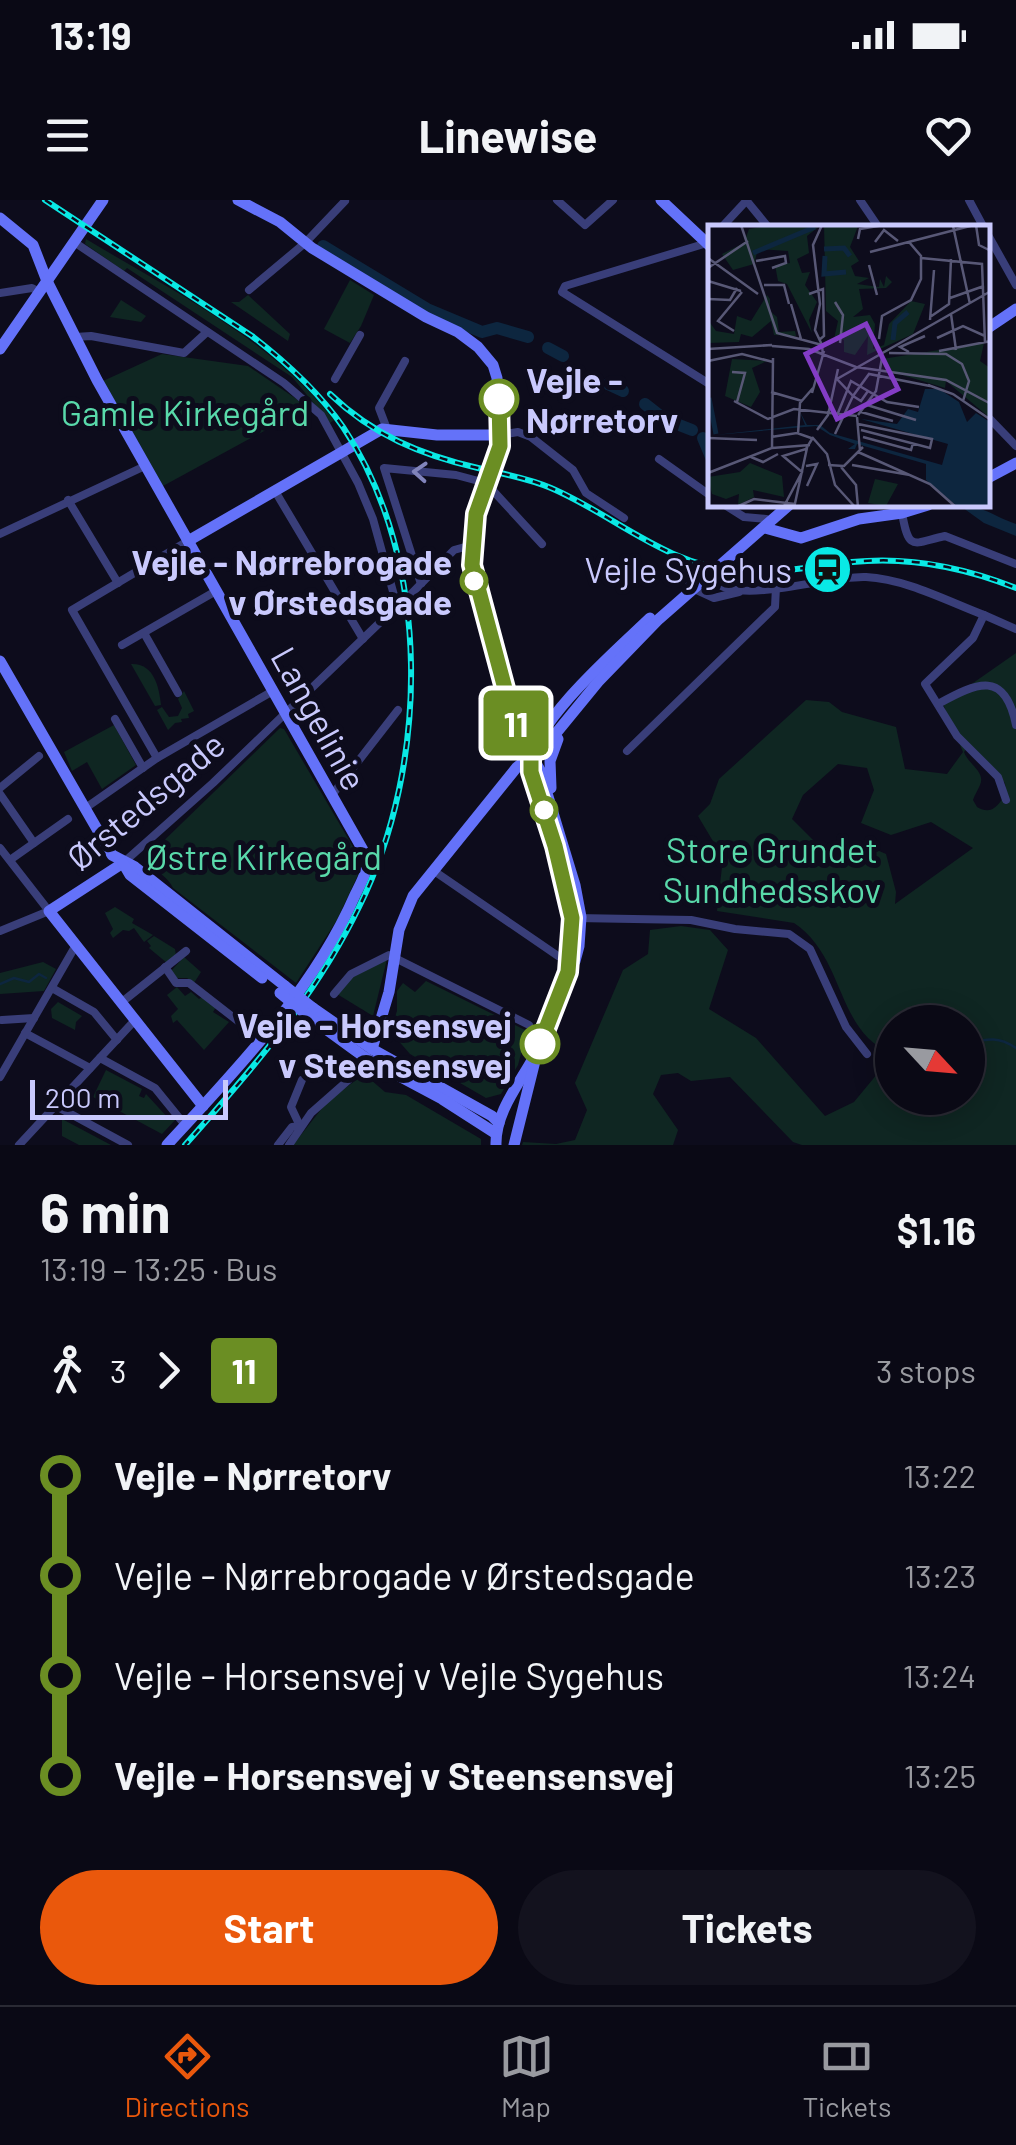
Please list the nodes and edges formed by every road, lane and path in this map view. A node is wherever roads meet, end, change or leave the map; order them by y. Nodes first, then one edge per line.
1 (103, 200) edge
2 (238, 200) edge
3 (556, 200) edge
4 (612, 200) edge
5 (661, 200) edge
6 (746, 200) edge
7 (860, 200) edge
8 (969, 200) edge
9 (346, 202) edge
10 (0, 218) edge
11 (725, 225) edge
12 (766, 225) edge
13 (877, 225) edge
14 (982, 225) edge
15 (991, 240) edge
16 (708, 241) edge
17 (74, 242) junction
18 (304, 242) junction
19 (708, 244) edge
20 (1016, 285) edge
21 (43, 287) junction
22 (249, 290) dead end
23 (0, 293) edge
24 (1016, 308) edge
25 (991, 326) edge
26 (207, 332) junction
27 (360, 335) dead end
28 (74, 337) junction
29 (0, 349) edge
30 (405, 362) dead end
31 (335, 379) dead end
32 (708, 382) edge
33 (991, 420) edge
34 (381, 431) junction
35 (500, 435) junction
36 (1016, 445) edge
37 (342, 452) junction
38 (659, 459) dead end
39 (1016, 463) edge
40 (145, 466) junction
41 (991, 476) edge
42 (486, 483) junction
43 (275, 491) junction
44 (708, 494) edge
45 (68, 500) junction
46 (730, 508) edge
47 (777, 508) edge
48 (784, 508) edge
49 (918, 508) edge
50 (902, 513) junction
51 (744, 517) junction
52 (624, 518) dead end
53 (765, 524) junction
54 (749, 533) junction
55 (0, 534) edge
56 (188, 541) junction
57 (542, 544) dead end
58 (472, 545) junction
59 (1016, 564) edge
60 (714, 572) junction
61 (118, 583) junction
62 (420, 584) junction
63 (776, 587) junction
64 (690, 588) junction
65 (746, 590) junction
66 (216, 591) junction
67 (411, 594) dead end
68 (984, 615) junction
69 (1016, 629) edge
70 (144, 633) junction
71 (363, 640) junction
72 (122, 645) dead end
73 (0, 661) edge
74 (273, 691) junction
75 (178, 694) dead end
76 (938, 704) junction
77 (398, 710) dead end
78 (572, 713) junction
79 (286, 714) junction
80 (115, 719) dead end
81 (1016, 724) edge
82 (627, 751) dead end
83 (39, 756) dead end
84 (531, 756) junction
85 (158, 758) junction
86 (143, 768) junction
87 (0, 791) edge
88 (332, 795) junction
89 (1006, 800) dead end
90 (84, 809) junction
91 (68, 818) dead end
92 (34, 843) junction
93 (0, 848) edge
94 (10, 860) junction
95 (124, 863) junction
96 (434, 871) junction
97 (575, 886) junction
98 (49, 911) junction
99 (576, 918) junction
100 (0, 931) edge
101 (76, 945) junction
102 (186, 951) dead end
103 (395, 956) junction
104 (558, 956) dead end
105 (165, 968) junction
106 (52, 988) junction
107 (334, 994) dead end
108 (122, 1002) junction
109 (34, 1018) junction
110 (136, 1019) junction
111 (2, 1020) edge
112 (528, 1025) dead end
113 (25, 1034) junction
114 (117, 1040) junction
115 (261, 1040) junction
116 (369, 1054) junction
117 (536, 1054) junction
118 (866, 1054) dead end
119 (100, 1058) junction
120 (3, 1066) edge
121 (90, 1068) junction
122 (0, 1077) edge
123 (302, 1080) dead end
124 (56, 1106) junction
125 (203, 1106) junction
126 (185, 1125) junction
127 (300, 1125) junction
128 (498, 1136) edge
129 (24, 1144) edge
130 (128, 1145) edge
131 (167, 1145) edge
132 (278, 1145) edge
133 (288, 1145) edge
134 (514, 1145) edge

1 - 17 main road
2 - 18 main road
3 - 4 street
5 - 16 main road
6 - 11 street
6 - 12 street
7 - 13 street
8 - 14 street
9 - 18 street
10 - 21 main road, Langelinie
15 - 20 street
17 - 21 main road
17 - 26 street
18 - 22 street
18 - 35 main road
19 - 32 street
21 - 23 street
21 - 28 main road, Langelinie
21 - 29 main road
24 - 25 main road
26 - 28 street
26 - 37 street
27 - 31 street
28 - 40 main road, Langelinie
30 - 34 street
33 - 36 street
34 - 35 main road
34 - 37 main road
35 - 42 main road
35 - 52 street
37 - 43 main road
37 - 71 street, Ørstedsgade
38 - 44 street
39 - 41 main road
40 - 45 street
40 - 56 main road, Langelinie
42 - 57 street
42 - 58 main road
42 -> 62 street
43 - 56 main road
43 - 71 street
45 - 55 street
45 - 61 street
46 - 51 street
47 - 53 main road
48 - 53 main road
49 - 50 main road
50 - 53 main road
50 - 59 street
51 - 53 street
51 - 54 street
53 - 54 main road
53 - 60 main road
54 - 64 main road
56 - 61 street
56 - 66 main road, Langelinie
58 - 62 street
58 - 84 main road
60 - 64 main road
60 - 65 street
61 - 85 street
62 - 67 street
63 - 65 street
63 - 68 street
63 - 82 street
64 - 65 street
64 - 78 main road
64 - 84 main road
66 - 70 street
66 - 74 main road, Langelinie
68 - 69 street
68 - 76 street
70 - 72 street
70 - 75 street
71 - 79 street, Ørstedsgade
73 - 90 main road
74 - 79 main road, Langelinie
74 - 85 street
76 - 81 street
76 - 89 street
77 - 88 street
78 - 84 main road
78 - 97 main road
79 - 88 main road, Langelinie
79 - 95 street, Ørstedsgade
80 - 86 street
83 - 87 street
84 - 96 main road
84 - 97 main road
84 - 99 main road
85 - 86 street
86 - 90 street
87 - 92 street
88 - 115 main road, Langelinie
90 - 95 main road
91 - 92 street
92 - 94 street
93 - 94 street
94 - 98 street
95 - 98 main road, Ørstedsgade
95 - 116 main road, bridge
96 - 103 main road
96 - 104 street
97 - 99 main road
98 - 100 street, Ørstedsgade
98 - 101 main road
99 - 117 main road
99 - 118 street
101 - 106 street
101 - 108 main road
102 - 105 street
103 - 107 street
103 - 112 street
103 - 116 main road
105 - 108 street
105 - 115 street
106 - 109 street
106 - 114 street
108 - 110 main road
109 - 111 street
109 - 113 street
110 - 114 street
110 - 125 main road
113 - 120 street
113 - 121 street
114 - 119 street
115 - 125 main road
116 - 127 street
116 - 128 main road
117 - 128 main road
117 - 134 main road
119 - 121 street
119 - 126 street
120 - 122 street
121 - 124 street
123 - 127 street
124 - 129 street
124 - 130 street
125 - 126 main road
126 - 131 main road
127 - 132 street
127 - 133 street

